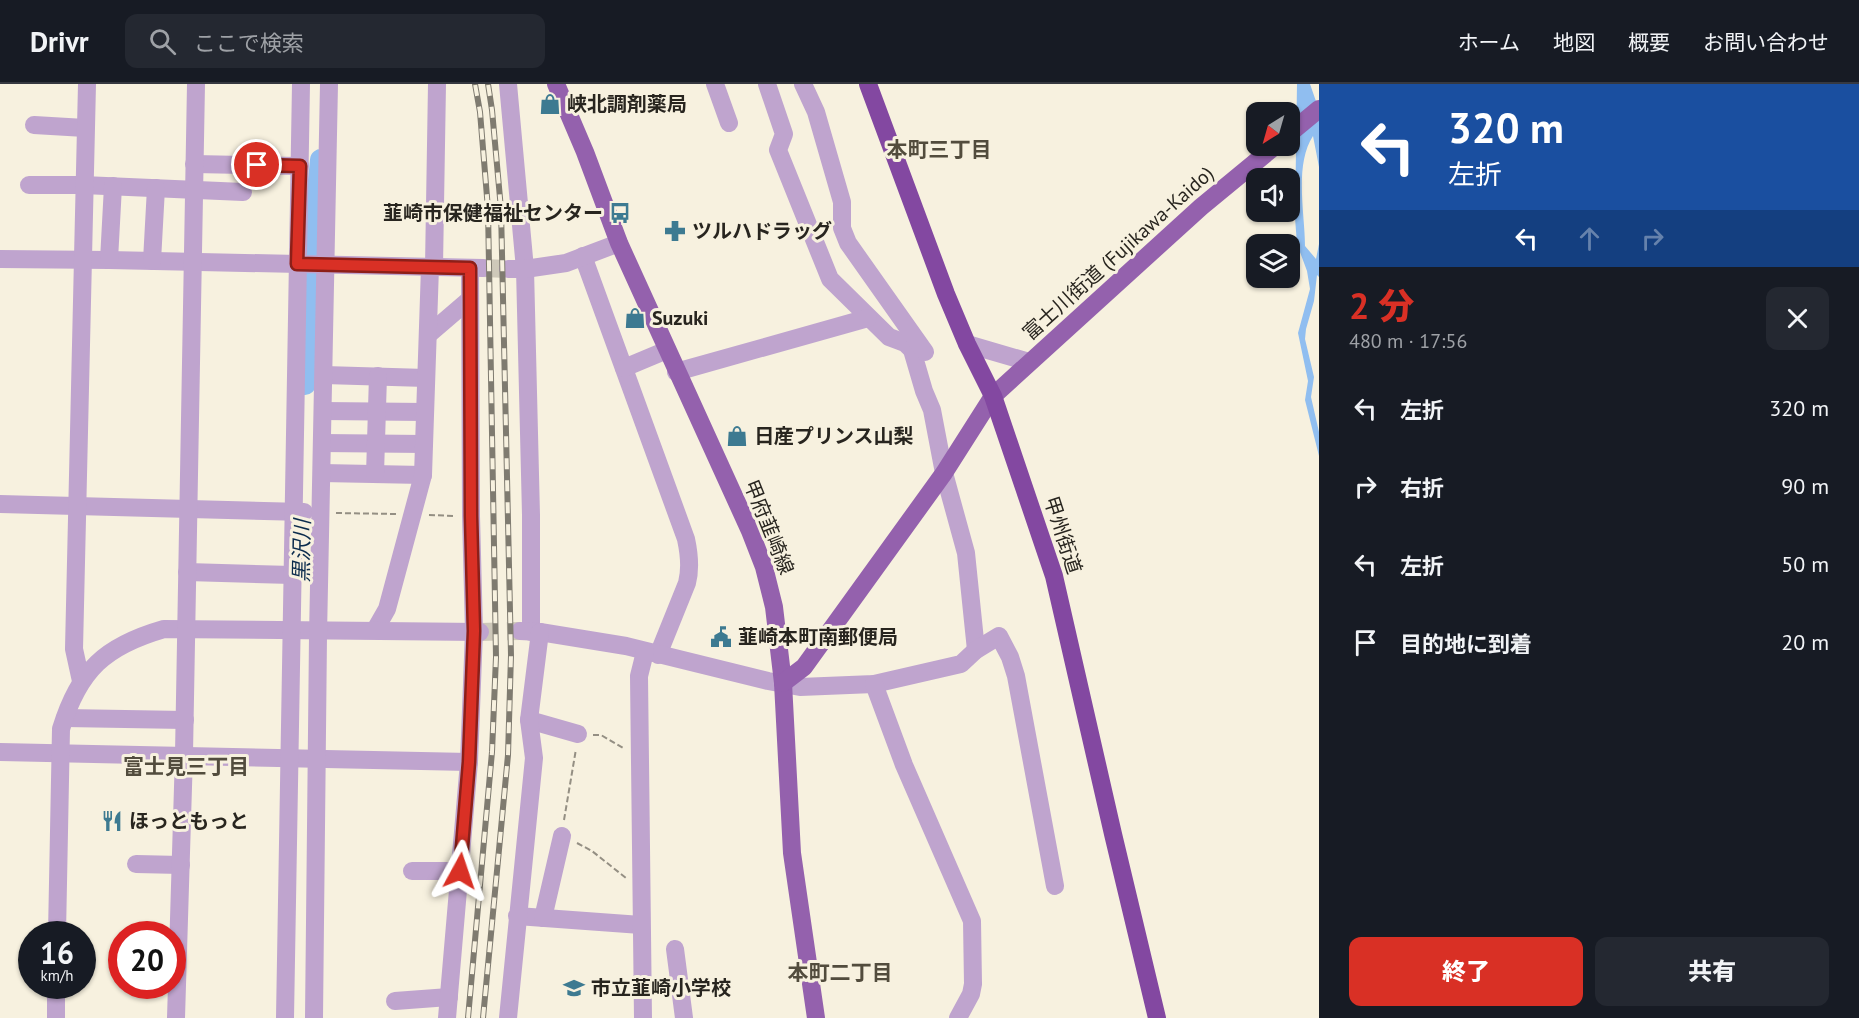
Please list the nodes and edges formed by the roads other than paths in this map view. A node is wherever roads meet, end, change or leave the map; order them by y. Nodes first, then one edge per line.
1 (87, 84) edge
2 (196, 84) edge
3 (301, 84) edge
4 (329, 84) edge
5 (437, 84) edge
6 (508, 84) edge
7 (715, 84) edge
8 (767, 84) edge
9 (803, 84) edge
10 (868, 84) edge
11 (561, 85) edge
12 (1319, 109) edge
13 (729, 123) dead end
14 (34, 125) dead end
15 (1300, 125) edge
16 (85, 128) junction
17 (1263, 156) edge
18 (194, 164) junction
19 (300, 166) junction
20 (29, 185) dead end
21 (83, 185) junction
22 (113, 186) junction
23 (156, 188) junction
24 (194, 189) junction
25 (243, 192) dead end
26 (619, 243) junction
27 (583, 256) junction
28 (0, 259) edge
29 (81, 259) junction
30 (109, 260) junction
31 (152, 261) junction
32 (192, 261) junction
33 (297, 264) junction
34 (327, 264) junction
35 (432, 267) junction
36 (517, 269) junction
37 (470, 299) junction
38 (868, 318) junction
39 (428, 335) junction
40 (967, 344) junction
41 (667, 350) junction
42 (1029, 362) junction
43 (624, 368) junction
44 (676, 372) junction
45 (324, 375) junction
46 (378, 376) junction
47 (426, 378) junction
48 (993, 396) junction
49 (932, 410) junction
50 (323, 411) junction
51 (377, 412) junction
52 (425, 412) junction
53 (322, 443) junction
54 (376, 443) junction
55 (424, 444) junction
56 (322, 473) junction
57 (944, 473) junction
58 (375, 474) junction
59 (423, 475) junction
60 (0, 504) edge
61 (76, 506) junction
62 (188, 509) junction
63 (293, 512) junction
64 (321, 512) junction
65 (187, 572) junction
66 (292, 575) junction
67 (186, 628) junction
68 (291, 629) junction
69 (318, 629) junction
70 (375, 630) junction
71 (477, 632) junction
72 (530, 632) junction
73 (976, 650) junction
74 (651, 653) junction
75 (81, 681) junction
76 (783, 683) junction
77 (874, 684) junction
78 (64, 718) junction
79 (185, 720) junction
80 (529, 720) junction
81 (578, 734) road end
82 (0, 752) edge
83 (61, 752) junction
84 (184, 754) junction
85 (289, 757) junction
86 (317, 758) junction
87 (469, 762) junction
88 (562, 836) road end
89 (136, 864) dead end
90 (181, 865) junction
91 (412, 871) dead end
92 (460, 871) junction
93 (1055, 886) dead end
94 (517, 916) junction
95 (543, 918) junction
96 (57, 921) edge
97 (640, 926) junction
98 (675, 949) dead end
99 (449, 997) junction
100 (56, 999) edge
101 (395, 1001) dead end
102 (56, 1018) edge
103 (176, 1018) edge
104 (285, 1018) edge
105 (314, 1018) edge
106 (447, 1018) edge
107 (508, 1018) edge
108 (643, 1018) edge
109 (684, 1018) edge
110 (816, 1018) edge
111 (958, 1018) edge
112 (1157, 1018) edge

1 - 16 street
2 - 18 street
3 - 19 street
4 - 34 street
5 - 35 street
6 - 36 street
7 - 13 street
8 - 38 street
9 - 49 street
10 - 40 highway, 甲州街道
11 - 26 main road, 甲府韮崎線
12 - 15 main road
14 - 16 street
16 - 21 street
17 - 42 main road, 富士川街道 (Fujikawa-Kaido)
18 - 19 street
18 - 24 street
19 - 33 street
20 - 21 street
21 - 22 street
21 - 29 street
22 - 23 street
22 - 30 street
23 - 24 street
23 - 31 street
24 - 25 street
24 - 32 street
26 - 27 street
26 - 41 main road, 甲府韮崎線
27 - 36 street
27 - 43 street
28 - 29 street
29 - 30 street
29 - 61 street
30 - 31 street
31 - 32 street
32 - 33 street
32 - 62 street
33 - 34 street
33 - 63 street
34 - 35 street
34 - 45 street
35 - 37 street
35 - 39 street
36 - 72 street
37 - 39 street
37 - 71 street
38 - 44 street
38 - 49 street
39 - 47 street
40 - 42 street
40 - 48 highway, 甲州街道
41 - 43 street
41 - 44 main road, 甲府韮崎線
42 - 48 main road, 富士川街道 (Fujikawa-Kaido)
43 - 74 street
44 - 76 main road, 甲府韮崎線
45 - 46 street
45 - 50 street
46 - 47 street
46 - 51 street
47 - 52 street
48 - 57 main road, 富士川街道 (Fujikawa-Kaido)
48 - 112 highway, 甲州街道
49 - 57 street
50 - 51 street
50 - 53 street
51 - 52 street
51 - 54 street
52 - 55 street
53 - 54 street
53 - 56 street
54 - 55 street
54 - 58 street
55 - 59 street
56 - 58 street
56 - 64 street
57 - 73 street
57 - 76 main road, 富士川街道 (Fujikawa-Kaido)
58 - 59 street
59 - 70 street
60 - 61 street
61 - 62 street
61 - 75 street
62 - 63 street
62 - 65 street
63 - 64 street
63 - 66 street
64 - 69 street
65 - 66 street
65 - 67 street
66 - 68 street
67 - 68 street
67 - 75 street
67 - 79 street
68 - 69 street
68 - 85 street
69 - 70 street
69 - 86 street
70 - 71 street
71 - 87 street
72 - 74 street
72 - 80 street
73 - 77 street
73 - 93 street
74 - 76 street
74 - 97 street
75 - 78 street
76 - 77 street
76 - 110 main road, 甲府韮崎線
77 - 111 street
78 - 79 street
78 - 83 street
79 - 84 street
80 - 81 street
80 - 94 street
82 - 83 street
83 - 84 street
83 - 96 street
84 - 85 street
84 - 90 street
85 - 86 street
85 - 104 street
86 - 87 street
86 - 105 street
87 - 92 street
88 - 95 street
89 - 90 street
90 - 103 street
91 - 92 street
92 - 99 street
94 - 95 street
94 - 107 street
95 - 97 street
97 - 108 street
98 - 109 street
99 - 101 street
99 - 106 street
100 - 102 street

